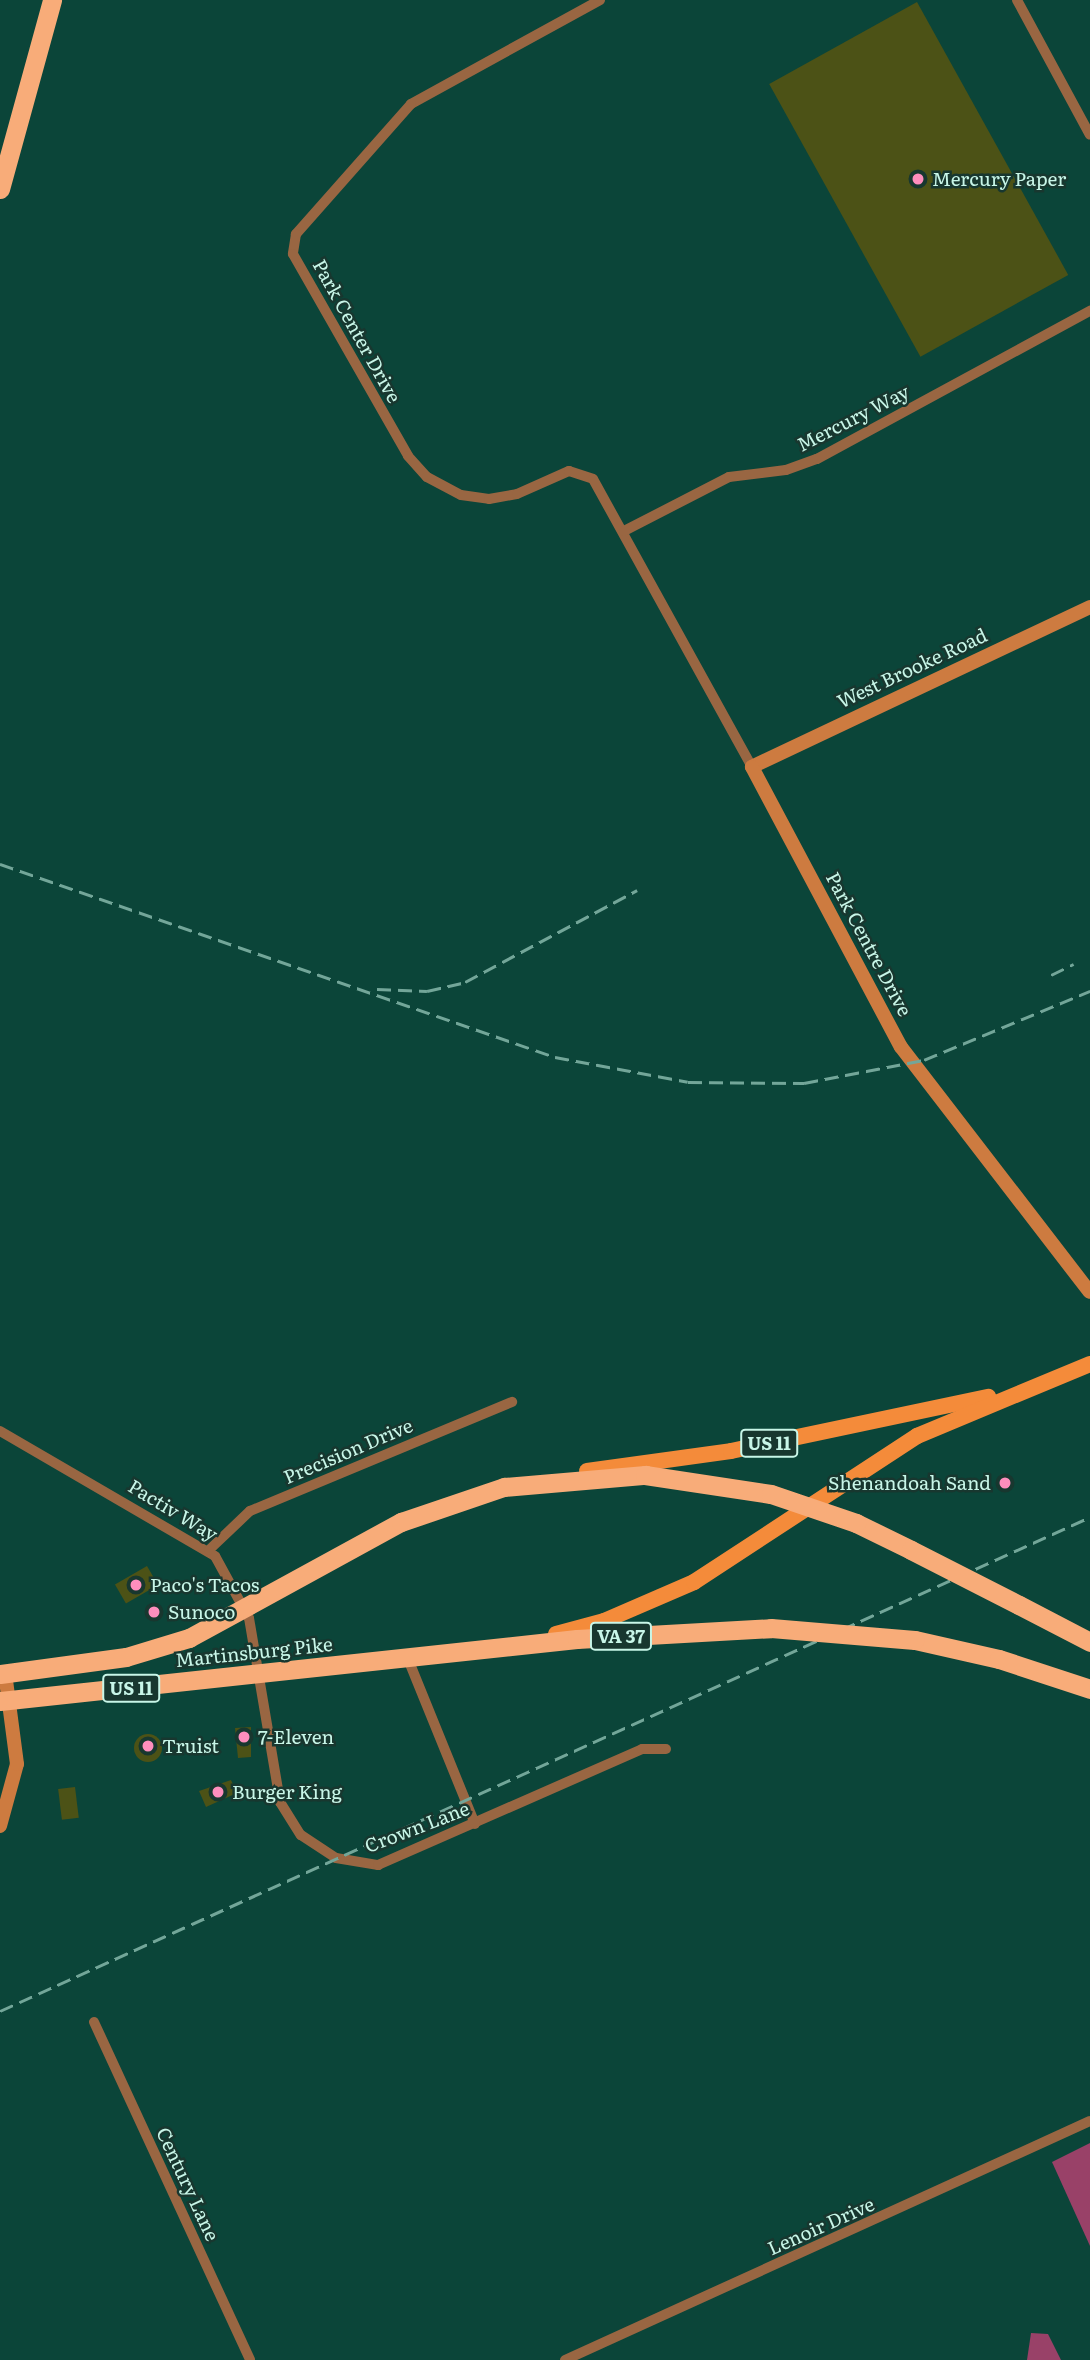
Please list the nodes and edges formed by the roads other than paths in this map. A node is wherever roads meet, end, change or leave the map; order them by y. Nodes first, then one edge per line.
1 (52, 0) edge
2 (600, 0) edge
3 (1017, 0) edge
4 (1090, 135) edge
5 (0, 189) edge
6 (1090, 312) edge
7 (624, 531) junction
8 (653, 589) joint
9 (1090, 607) edge
10 (752, 767) junction
11 (1090, 1292) edge
12 (1090, 1364) edge
13 (1032, 1386) junction
14 (512, 1402) dead end
15 (0, 1431) edge
16 (504, 1487) junction
17 (209, 1550) junction
18 (246, 1610) junction
19 (1090, 1642) edge
20 (471, 1652) junction
21 (408, 1659) junction
22 (2, 1669) edge
23 (262, 1675) junction
24 (1090, 1689) edge
25 (5, 1701) edge
26 (666, 1749) dead end
27 (475, 1824) junction
28 (0, 1826) edge
29 (94, 2022) dead end
30 (1090, 2122) edge
31 (250, 2360) edge
32 (565, 2360) edge

1 - 5 highway
2 - 7 street, Park Center Drive
3 - 4 street
6 - 7 street, Mercury Way
7 - 8 street, Park Center Drive
8 - 10 street, Park Centre Drive
9 - 10 street, West Brooke Road
10 - 11 street, Park Centre Drive
12 - 13 main road, US 11
13 - 16 main road, US 11
13 - 20 main road, US 11
14 - 17 street, Precision Drive
15 - 17 street, Pactiv Way
16 - 18 highway, Martinsburg Pike / US 11
16 - 19 highway, Martinsburg Pike, bridge
17 - 18 street, Pactiv Way
18 - 22 highway, Martinsburg Pike / US 11
18 - 23 street, Pactiv Way
20 - 21 highway, Martinsburg Pike / US 11
20 - 24 highway, VA 37, bridge
21 - 23 highway, Martinsburg Pike / US 11
21 - 27 street
22 - 25 street
23 - 25 highway, Martinsburg Pike / US 11
23 - 27 street, Crown Lane
25 - 28 street
26 - 27 street, Crown Lane
29 - 31 street, Century Lane
30 - 32 street, Lenoir Drive

